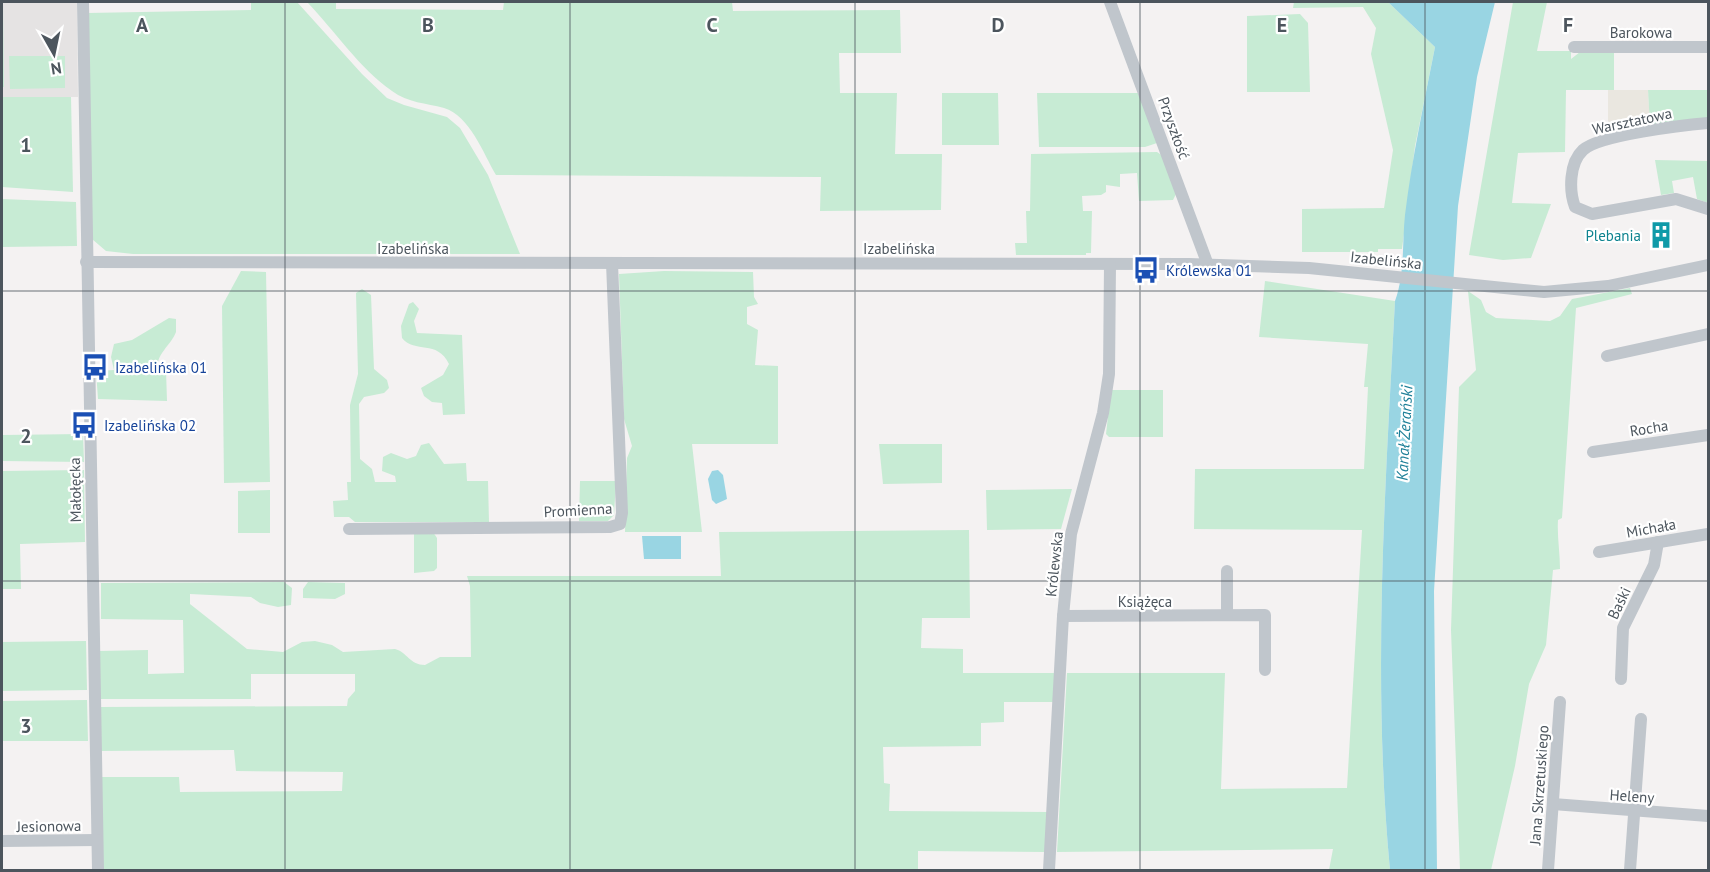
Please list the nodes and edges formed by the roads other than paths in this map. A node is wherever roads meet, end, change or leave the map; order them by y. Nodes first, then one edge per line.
1 (83, 2) edge
2 (1110, 2) edge
3 (1574, 47) dead end
4 (1708, 47) edge
5 (1708, 123) edge
6 (1708, 209) edge
7 (86, 262) junction
8 (612, 263) junction
9 (1110, 264) junction
10 (1208, 265) junction
11 (1708, 265) edge
12 (1708, 334) edge
13 (1607, 356) dead end
14 (1708, 435) edge
15 (1593, 452) dead end
16 (349, 529) dead end
17 (1708, 534) edge
18 (1658, 542) junction
19 (1599, 552) dead end
20 (1227, 572) dead end
21 (1227, 615) junction
22 (1063, 616) junction
23 (1265, 670) dead end
24 (1621, 679) dead end
25 (1560, 702) dead end
26 (1641, 719) dead end
27 (1552, 804) junction
28 (1635, 811) junction
29 (1708, 816) edge
30 (97, 840) junction
31 (2, 841) edge
32 (98, 870) edge
33 (1049, 870) edge
34 (1548, 870) edge
35 (1630, 870) edge

1 - 7 street, Małołęcka
2 - 10 street, Przyszłość
3 - 4 street, Barokowa
5 - 6 street, Warsztatowa
7 - 8 street, Izabelińska
7 - 30 street, Małołęcka
8 - 9 street, Izabelińska
8 - 16 street, Promienna
9 - 10 street, Izabelińska
9 - 22 street, Królewska
10 - 11 street, Izabelińska
12 - 13 street
14 - 15 street, Rocha
17 - 18 street, Michała
18 - 19 street, Michała
18 - 24 street, Baśki
20 - 21 street
21 - 22 street, Książęca
21 - 23 street, Książęca
22 - 33 street, Królewska
25 - 27 street, Jana Skrzetuskiego
26 - 28 street
27 - 28 street, Heleny
27 - 34 street, Jana Skrzetuskiego
28 - 29 street, Heleny
28 - 35 street
30 - 31 street, Jesionowa
30 - 32 street, Małołęcka

